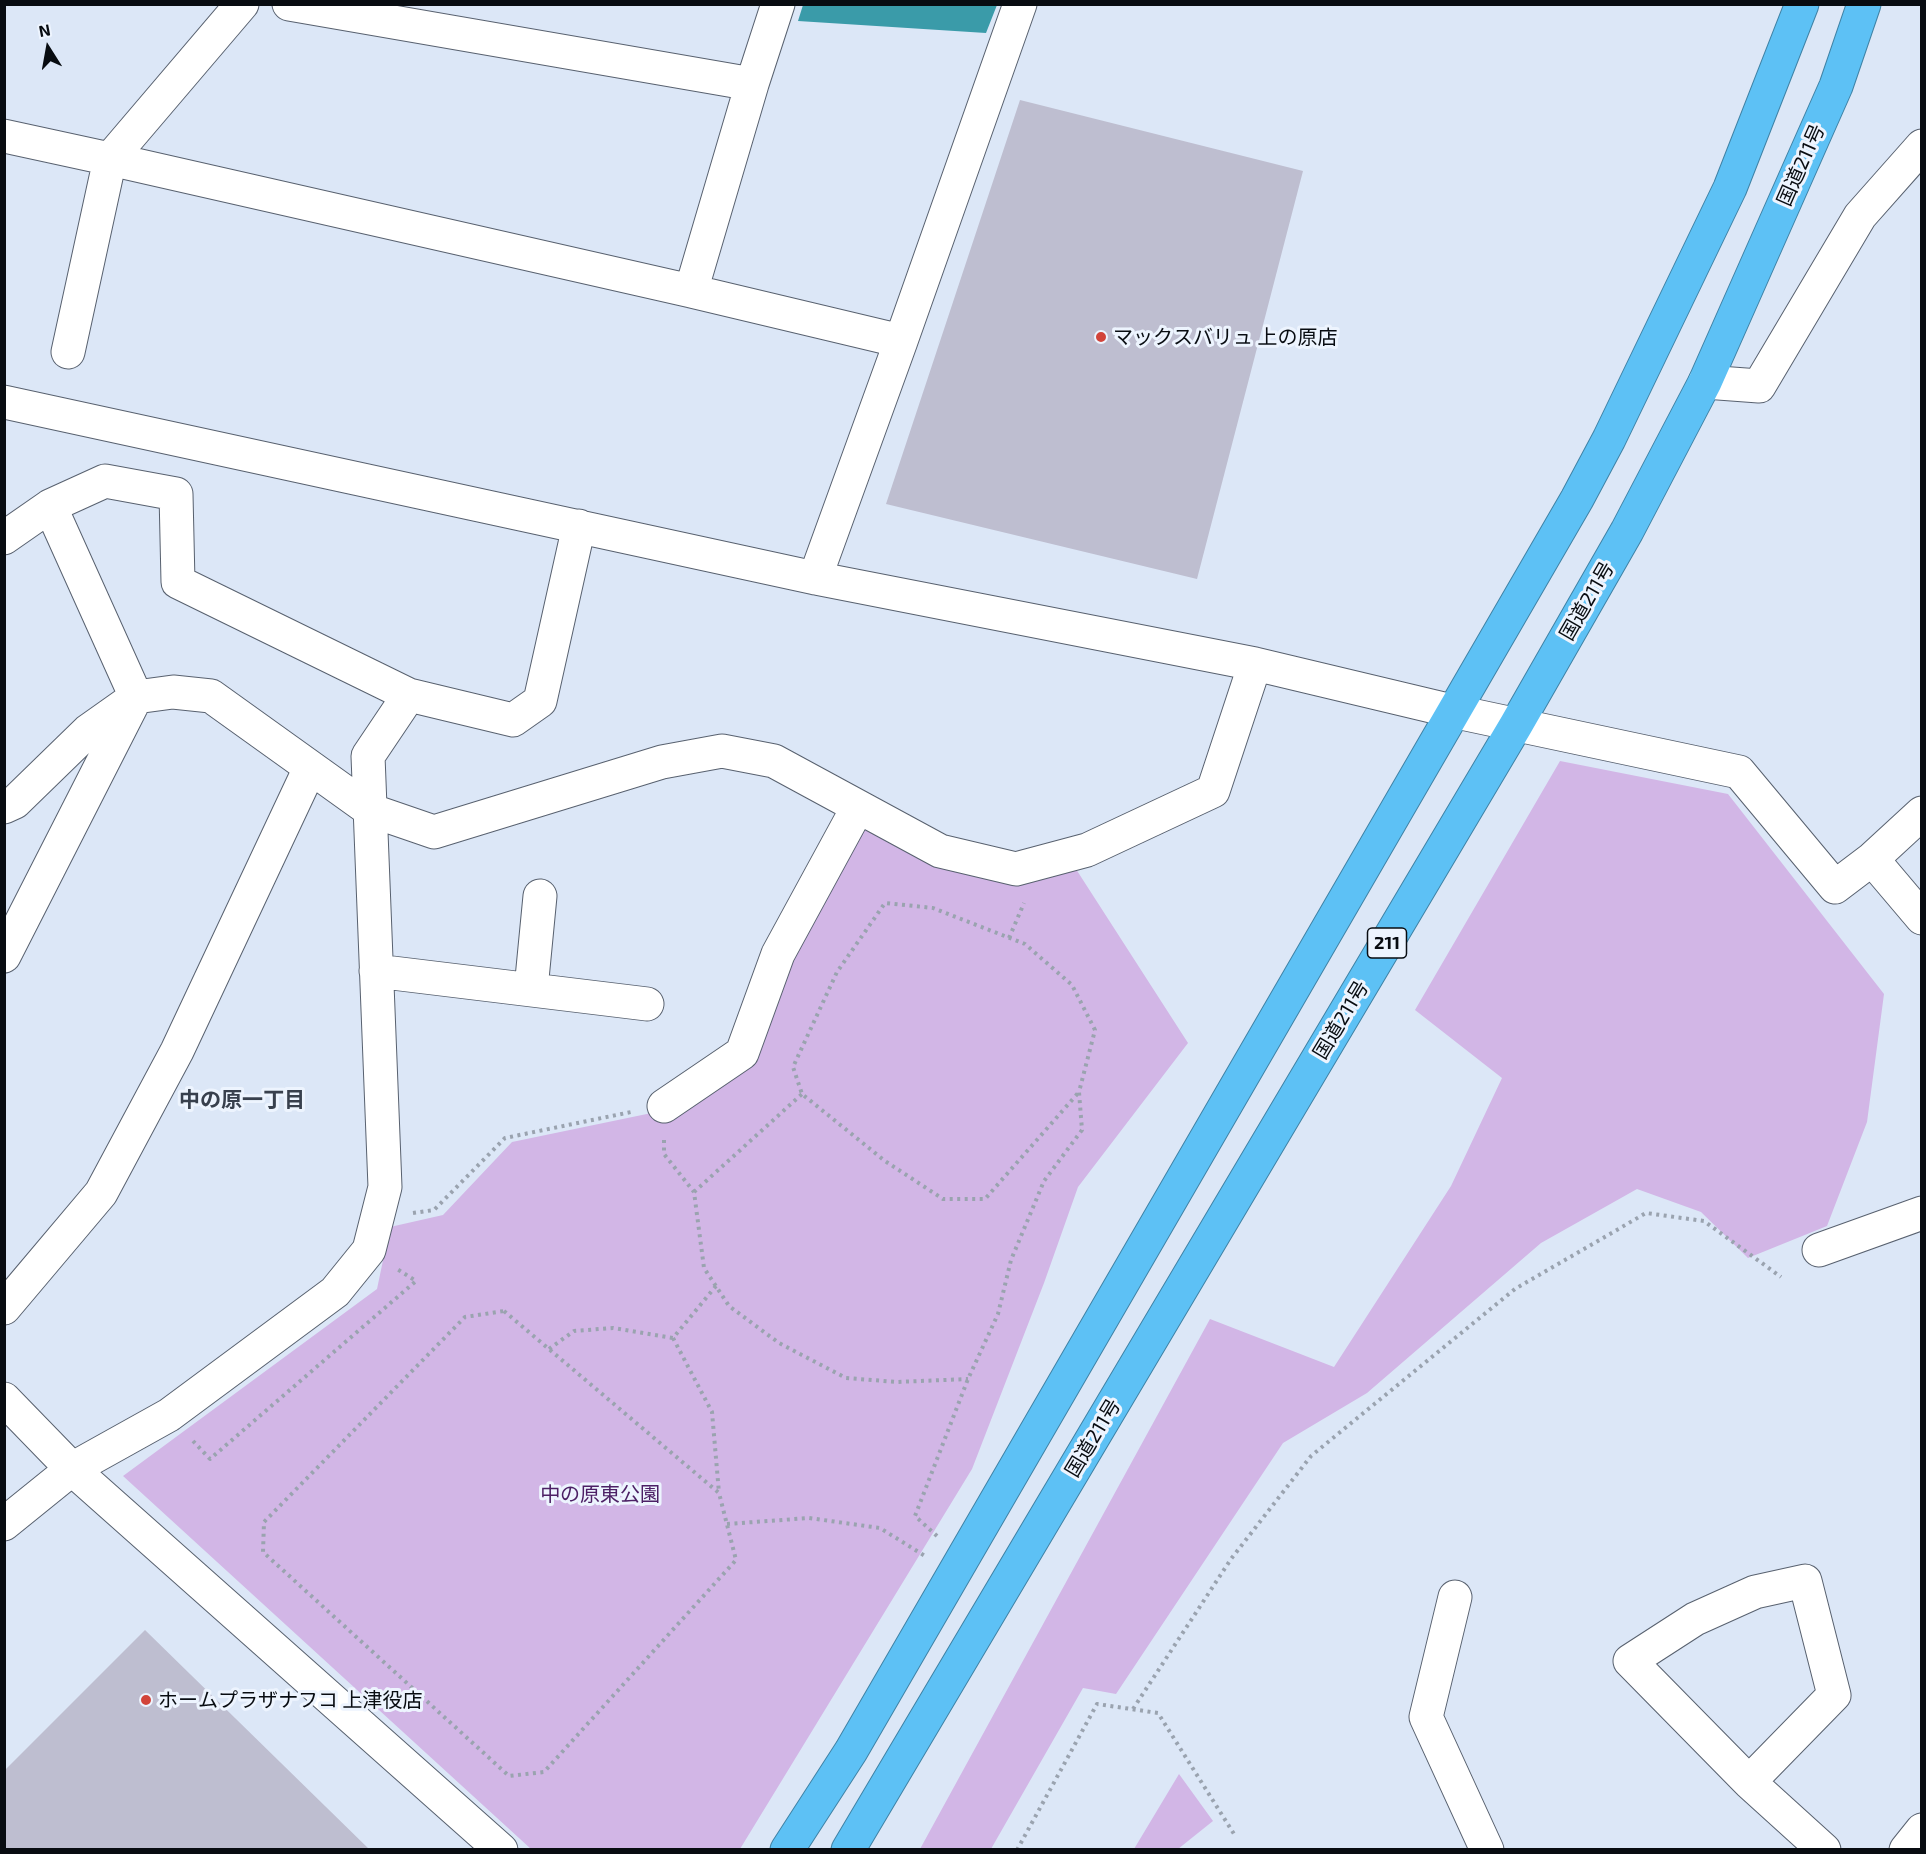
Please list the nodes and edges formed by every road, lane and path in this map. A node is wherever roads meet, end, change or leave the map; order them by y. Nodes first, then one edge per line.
1 (242, 4) edge
2 (289, 4) edge
3 (778, 4) edge
4 (1020, 4) edge
5 (1802, 4) edge
6 (1864, 4) edge
7 (752, 84) junction
8 (4, 136) edge
9 (1922, 146) edge
10 (110, 159) junction
11 (691, 291) junction
12 (901, 341) junction
13 (68, 352) dead end
14 (1705, 382) junction
15 (4, 402) edge
16 (50, 506) junction
17 (579, 526) junction
18 (4, 538) edge
19 (815, 578) junction
20 (1255, 664) junction
21 (409, 695) junction
22 (136, 697) junction
23 (1452, 711) junction
24 (1516, 725) junction
25 (310, 768) junction
26 (4, 807) edge
27 (858, 807) junction
28 (370, 810) junction
29 (1922, 813) edge
30 (1872, 859) junction
31 (540, 896) dead end
32 (1922, 918) edge
33 (4, 956) edge
34 (376, 970) junction
35 (531, 989) junction
36 (647, 1004) dead end
37 (1079, 1092) junction
38 (802, 1094) junction
39 (664, 1106) junction
40 (694, 1192) junction
41 (1922, 1213) edge
42 (377, 1218) junction
43 (369, 1250) junction
44 (1818, 1250) dead end
45 (1781, 1277) dead end
46 (716, 1286) junction
47 (4, 1308) edge
48 (673, 1338) junction
49 (549, 1349) junction
50 (968, 1379) junction
51 (4, 1399) edge
52 (169, 1415) junction
53 (72, 1469) junction
54 (719, 1493) junction
55 (4, 1524) edge
56 (727, 1524) junction
57 (958, 1566) junction
58 (1455, 1597) dead end
59 (1134, 1709) junction
60 (1749, 1782) junction
61 (1922, 1830) edge
62 (1234, 1834) dead end
63 (501, 1850) edge
64 (787, 1850) edge
65 (848, 1850) edge
66 (1017, 1850) edge
67 (1487, 1850) edge
68 (1824, 1850) edge
69 (1906, 1850) edge

1 - 10 street
2 - 7 street
3 - 7 street
4 - 12 street
5 - 23 highway
6 - 14 highway, 国道211号 / 211
7 - 11 street
8 - 10 street
9 - 14 street
10 - 11 street
10 - 13 street
11 - 12 street
12 - 19 street
14 - 24 highway, 国道211号 / 211
15 - 17 street
16 - 18 street
16 - 21 street
16 - 22 street
17 - 19 street
17 - 21 street
19 - 20 street
20 - 23 street
20 - 27 street
21 - 28 street
22 - 25 street
22 - 26 street
22 - 33 street
23 - 24 street
23 - 57 highway
24 - 30 street
24 - 65 highway, 国道211号 / 211
25 - 28 street
25 - 47 street
27 - 28 street
27 - 39 street
28 - 34 street
29 - 30 street
30 - 32 street
31 - 35 street
34 - 35 street
34 - 42 street
35 - 36 street
37 - 38 path
37 - 38 path
37 - 50 path
38 - 40 path
39 - 40 path
39 - 42 path
40 - 46 path
41 - 44 street
42 - 43 street
43 - 52 street
43 - 52 path
45 - 59 path
46 - 48 path
46 - 50 path
48 - 49 path
48 - 54 path
49 - 54 path
49 - 56 path
50 - 57 path
51 - 53 street
52 - 53 street
53 - 55 street
53 - 63 street
54 - 56 path
56 - 57 path
57 - 64 highway
58 - 67 street
59 - 62 path
59 - 66 path
60 - 60 street
60 - 68 street
61 - 69 street

